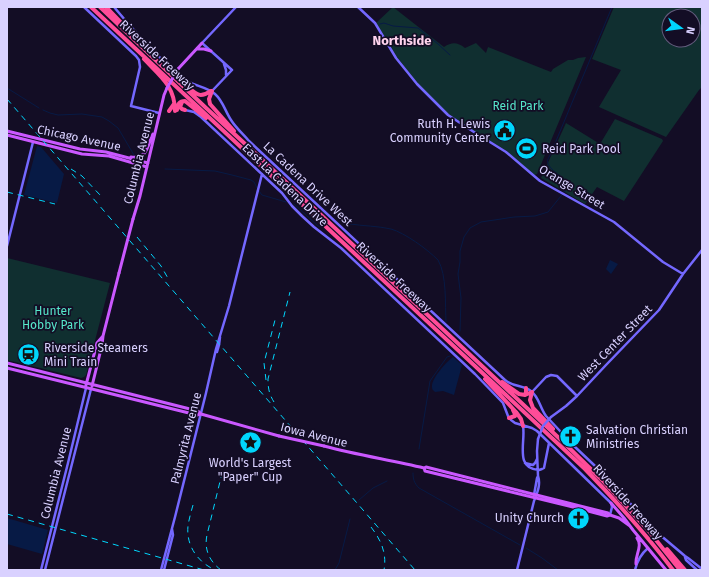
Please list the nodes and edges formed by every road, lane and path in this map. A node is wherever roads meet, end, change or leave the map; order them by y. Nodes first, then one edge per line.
1 (84, 7) edge
2 (91, 7) edge
3 (100, 7) edge
4 (106, 7) edge
5 (114, 7) edge
6 (236, 7) edge
7 (358, 7) edge
8 (202, 43) junction
9 (132, 45) junction
10 (197, 49) junction
11 (211, 51) junction
12 (155, 59) junction
13 (223, 62) junction
14 (166, 70) junction
15 (226, 76) junction
16 (212, 91) junction
17 (174, 100) junction
18 (184, 101) junction
19 (176, 110) junction
20 (185, 110) junction
21 (169, 111) junction
22 (160, 113) junction
23 (218, 126) junction
24 (7, 131) edge
25 (155, 131) junction
26 (18, 134) junction
27 (7, 135) edge
28 (33, 142) junction
29 (58, 146) junction
30 (256, 154) junction
31 (121, 156) junction
32 (147, 165) junction
33 (262, 174) junction
34 (7, 246) edge
35 (702, 250) edge
36 (683, 274) junction
37 (103, 336) junction
38 (475, 359) junction
39 (7, 363) edge
40 (471, 363) junction
41 (7, 368) edge
42 (87, 383) junction
43 (93, 384) junction
44 (86, 388) junction
45 (526, 388) junction
46 (91, 389) junction
47 (532, 392) junction
48 (525, 395) junction
49 (577, 396) junction
50 (511, 407) junction
51 (201, 414) junction
52 (509, 418) junction
53 (523, 426) junction
54 (532, 428) junction
55 (524, 434) junction
56 (74, 436) junction
57 (79, 437) junction
58 (561, 440) junction
59 (549, 442) junction
60 (72, 446) junction
61 (76, 448) junction
62 (537, 457) junction
63 (525, 463) junction
64 (424, 468) junction
65 (538, 470) junction
66 (60, 494) junction
67 (536, 494) junction
68 (64, 495) junction
69 (535, 498) junction
70 (611, 503) junction
71 (610, 515) junction
72 (630, 526) junction
73 (172, 528) junction
74 (633, 530) junction
75 (648, 530) junction
76 (648, 548) junction
77 (685, 556) junction
78 (636, 564) junction
79 (702, 569) edge
80 (41, 570) edge
81 (45, 570) edge
82 (161, 570) edge
83 (164, 570) edge
84 (517, 570) edge
85 (635, 570) edge
86 (666, 570) edge
87 (673, 570) edge
88 (680, 570) edge
89 (685, 570) edge
90 (697, 570) edge

1 - 22 main road
2 - 9 highway, Riverside Freeway
3 - 12 highway, Riverside Freeway
4 - 12 highway
5 - 16 main road
6 - 8 main road, Columbia Avenue
7 - 36 main road, Orange Street
8 - 10 main road, Columbia Avenue
8 - 11 main road
9 - 17 highway
9 - 23 highway, Riverside Freeway
10 - 11 main road
10 - 22 main road, Columbia Avenue, bridge
11 - 13 main road
12 - 14 highway, Riverside Freeway
13 - 15 main road
13 - 15 main road
14 - 16 highway
14 - 30 highway, Riverside Freeway
15 - 16 main road
16 - 30 highway
16 - 45 main road, La Cadena Drive West
17 - 19 highway
17 - 21 highway
18 - 19 highway
18 - 20 highway
18 - 23 highway
19 - 20 main road, East La Cadena Drive
19 - 21 main road, East La Cadena Drive
20 - 33 main road, East La Cadena Drive
21 - 22 main road, East La Cadena Drive
22 - 25 main road, Columbia Avenue
23 - 40 highway, Riverside Freeway
24 - 26 main road, Chicago Avenue
25 - 31 main road
25 - 32 main road, Columbia Avenue
26 - 28 main road
26 - 29 main road, Chicago Avenue
27 - 28 main road, Chicago Avenue
28 - 29 main road, Chicago Avenue
28 - 34 main road
29 - 31 main road, Chicago Avenue
29 - 32 main road, Chicago Avenue
30 - 38 highway, Riverside Freeway
31 - 32 main road, Chicago Avenue
32 - 37 main road, Columbia Avenue, bridge
33 - 51 main road, Palmyrita Avenue
33 - 52 main road, East La Cadena Drive
35 - 36 main road, West Center Street
36 - 49 main road, West Center Street
37 - 42 main road, Columbia Avenue
37 - 43 main road, Columbia Avenue
38 - 48 highway
38 - 58 highway, Riverside Freeway
39 - 42 main road, Iowa Avenue
40 - 50 highway
40 - 87 highway, Riverside Freeway
41 - 44 main road, Iowa Avenue
42 - 43 main road, Iowa Avenue
42 - 44 main road, Columbia Avenue
43 - 46 main road, Columbia Avenue
43 - 51 main road, Iowa Avenue
44 - 46 main road, Iowa Avenue
44 - 56 main road, Columbia Avenue
45 - 47 main road, La Cadena Drive West
45 - 48 highway
46 - 51 main road, Iowa Avenue
46 - 57 main road, Columbia Avenue
47 - 48 highway
47 - 49 main road
47 - 58 highway
47 - 77 main road, La Cadena Drive West
49 - 62 main road, West Center Street, bridge
50 - 52 highway
50 - 53 highway
51 - 64 main road, Iowa Avenue, bridge
51 - 73 main road, Palmyrita Avenue
52 - 53 main road
53 - 54 main road
53 - 55 main road
54 - 55 main road
54 - 59 main road
55 - 63 main road
56 - 57 main road
56 - 60 main road, Columbia Avenue
57 - 61 main road, Columbia Avenue
58 - 75 highway, Riverside Freeway
59 - 65 main road
59 - 70 main road
60 - 61 main road
60 - 66 main road, Columbia Avenue
61 - 68 main road, Columbia Avenue
62 - 63 main road
62 - 65 main road
63 - 65 main road
64 - 67 main road, Iowa Avenue
64 - 69 main road, Iowa Avenue
65 - 67 main road
66 - 68 main road
66 - 80 main road, Columbia Avenue
67 - 69 main road
67 - 71 main road, Iowa Avenue
68 - 81 main road, Columbia Avenue
69 - 71 main road, Iowa Avenue
69 - 84 main road
70 - 71 main road
70 - 72 main road
71 - 72 main road, Iowa Avenue
72 - 74 main road
73 - 82 main road, Palmyrita Avenue
73 - 83 main road, Palmyrita Avenue
74 - 76 main road
74 - 78 main road
75 - 88 highway, Riverside Freeway
75 - 89 highway
76 - 78 main road
76 - 86 main road
77 - 79 main road
77 - 90 main road
78 - 85 main road

